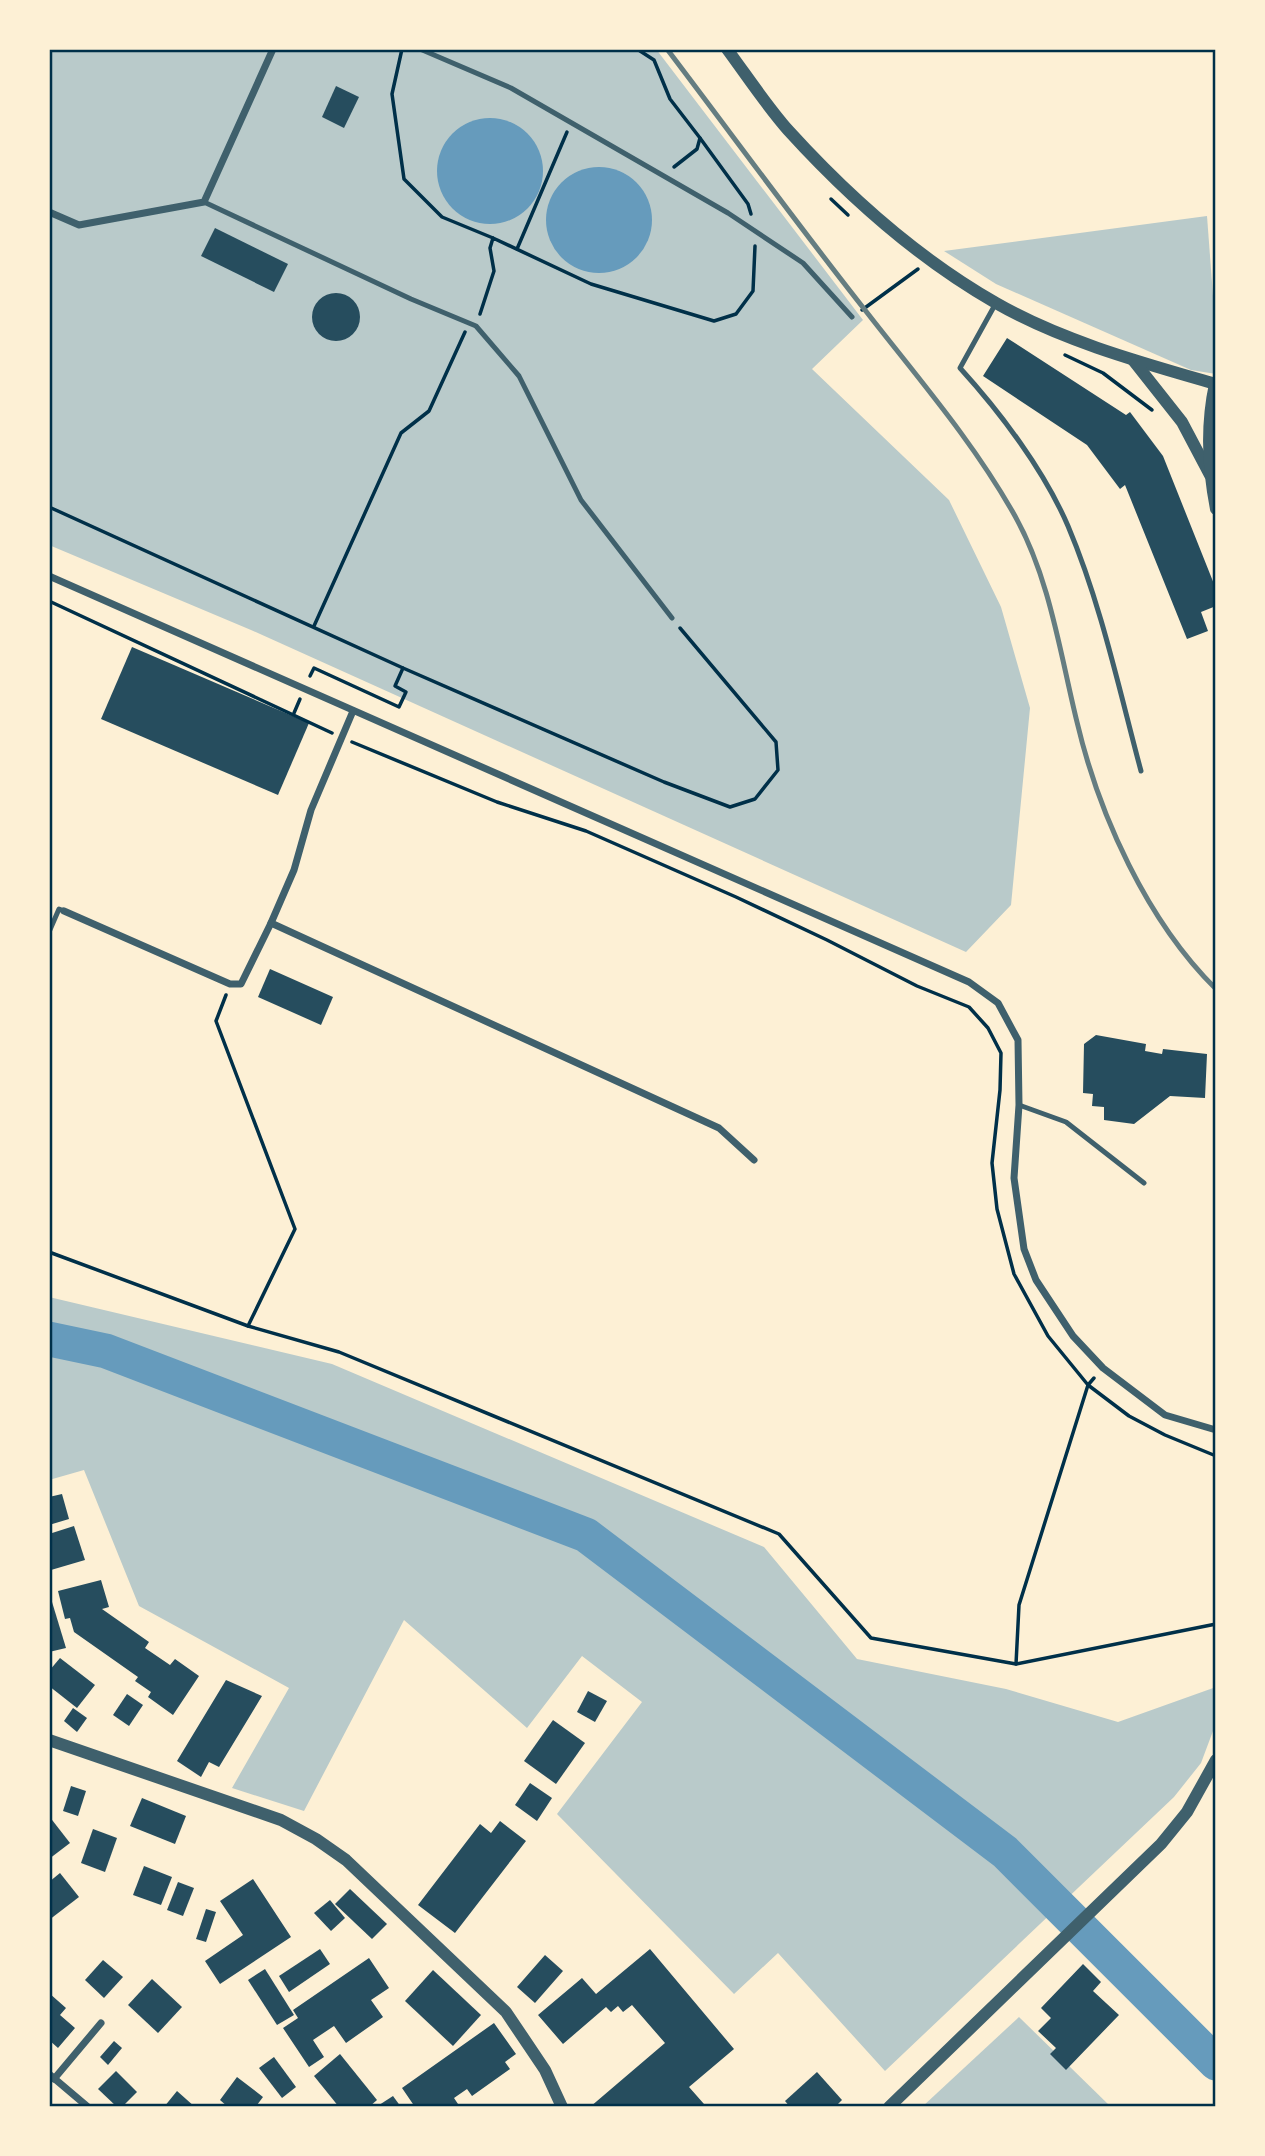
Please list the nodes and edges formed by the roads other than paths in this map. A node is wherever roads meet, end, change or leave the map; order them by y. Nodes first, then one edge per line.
1 (273, 49) edge
2 (420, 49) edge
3 (727, 49) edge
4 (204, 202) junction
5 (49, 212) edge
6 (996, 303) junction
7 (852, 317) road end
8 (1132, 360) junction
9 (1215, 384) edge
10 (1213, 470) edge
11 (1216, 509) edge
12 (49, 576) edge
13 (671, 618) road end
14 (353, 711) junction
15 (1141, 771) dead end
16 (64, 911) joint
17 (271, 923) junction
18 (49, 932) edge
19 (1019, 1105) junction
20 (754, 1160) dead end
21 (1144, 1183) dead end
22 (1216, 1430) edge
23 (49, 1740) edge
24 (1216, 1760) edge
25 (102, 2023) dead end
26 (52, 2077) edge
27 (88, 2107) edge
28 (562, 2107) edge
29 (889, 2107) edge

1 - 4 street
2 - 7 lane
3 - 6 street
4 - 5 street
4 - 13 lane
6 - 8 street
6 - 15 lane
8 - 9 street
8 - 10 street
9 - 10 street
10 - 11 street
12 - 14 street
14 - 17 street
14 - 19 street
16 - 17 street
16 - 18 lane
17 - 20 street
19 - 21 lane
19 - 22 street
23 - 28 street
24 - 29 street
25 - 26 street
26 - 27 street

